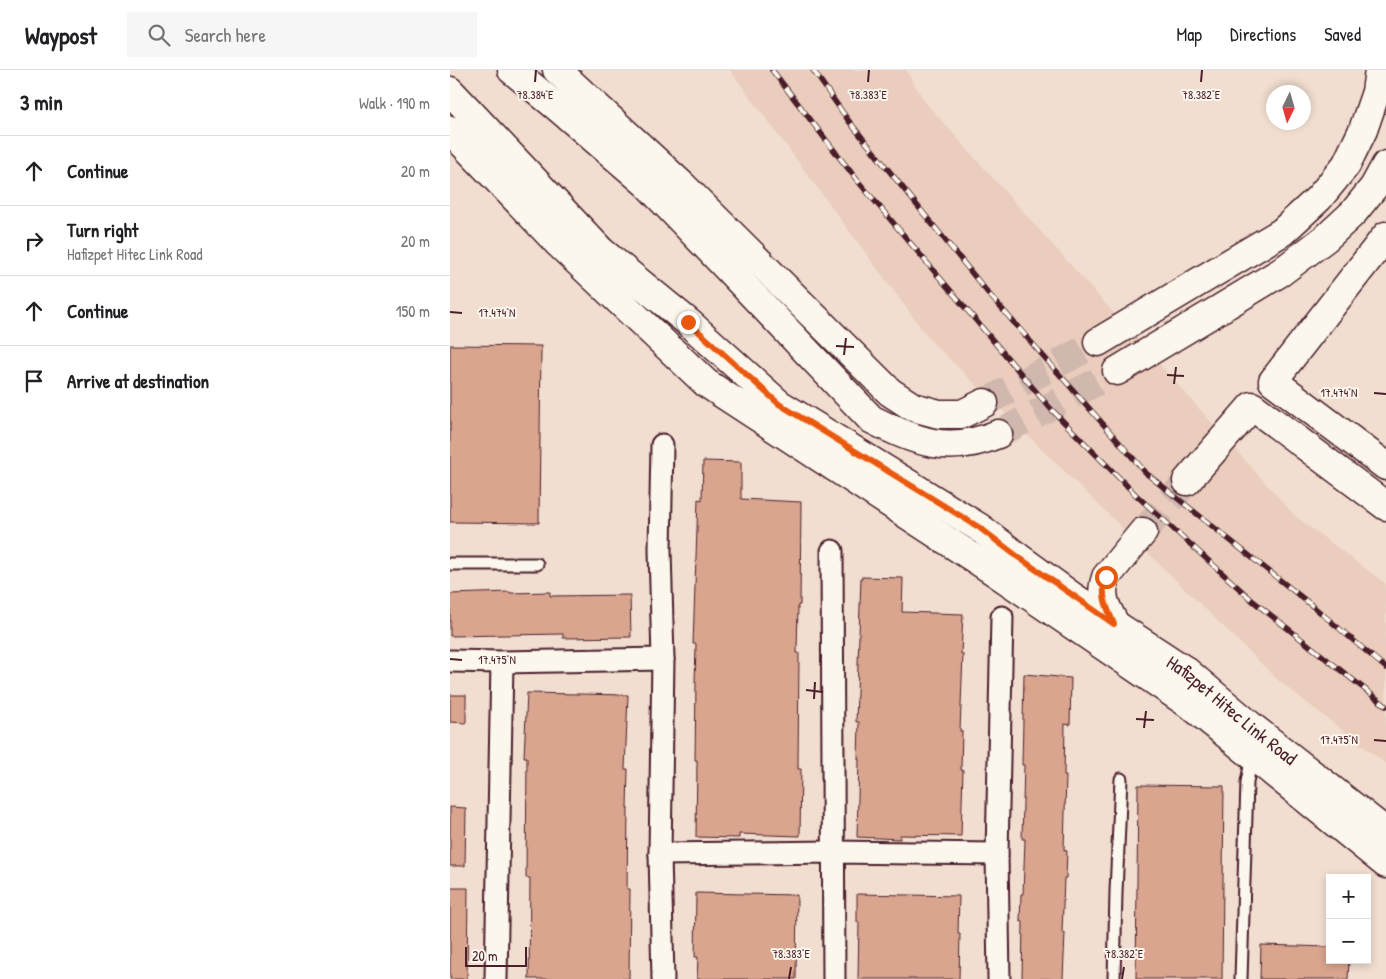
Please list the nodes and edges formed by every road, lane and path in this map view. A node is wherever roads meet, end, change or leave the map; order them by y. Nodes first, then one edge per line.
1 (512, 70) edge
2 (557, 70) edge
3 (1380, 70) edge
4 (450, 91) edge
5 (450, 130) edge
6 (1386, 165) edge
7 (1386, 236) edge
8 (1098, 342) tunnel mouth
9 (1117, 371) tunnel mouth
10 (984, 403) tunnel mouth
11 (998, 434) tunnel mouth
12 (662, 445) dead end
13 (1386, 466) edge
14 (1187, 481) tunnel mouth
15 (1386, 506) edge
16 (1143, 532) tunnel mouth
17 (832, 551) dead end
18 (450, 564) edge
19 (537, 564) dead end
20 (1002, 617) dead end
21 (1114, 624) junction
22 (663, 659) junction
23 (450, 660) edge
24 (502, 662) junction
25 (1252, 755) junction
26 (1121, 779) dead end
27 (1386, 832) edge
28 (832, 852) junction
29 (660, 854) junction
30 (998, 854) junction
31 (1386, 864) edge
32 (496, 979) edge
33 (663, 979) edge
34 (834, 979) edge
35 (999, 979) edge
36 (1114, 979) edge
37 (1241, 979) edge

1 - 11 main road
2 - 10 main road
3 - 8 main road
4 - 21 main road, Hafizpet Hitec Link Road
5 - 25 main road
6 - 9 main road
7 - 13 main road
12 - 22 street
14 - 15 main road
16 - 21 main road
17 - 28 street
18 - 19 lane
20 - 30 street
21 - 27 main road, Hafizpet Hitec Link Road
22 - 24 street
22 - 29 street
23 - 24 street
24 - 32 street
25 - 31 main road
25 - 37 lane
26 - 36 lane
28 - 29 street
28 - 30 street
28 - 34 street
29 - 33 street
30 - 35 street

